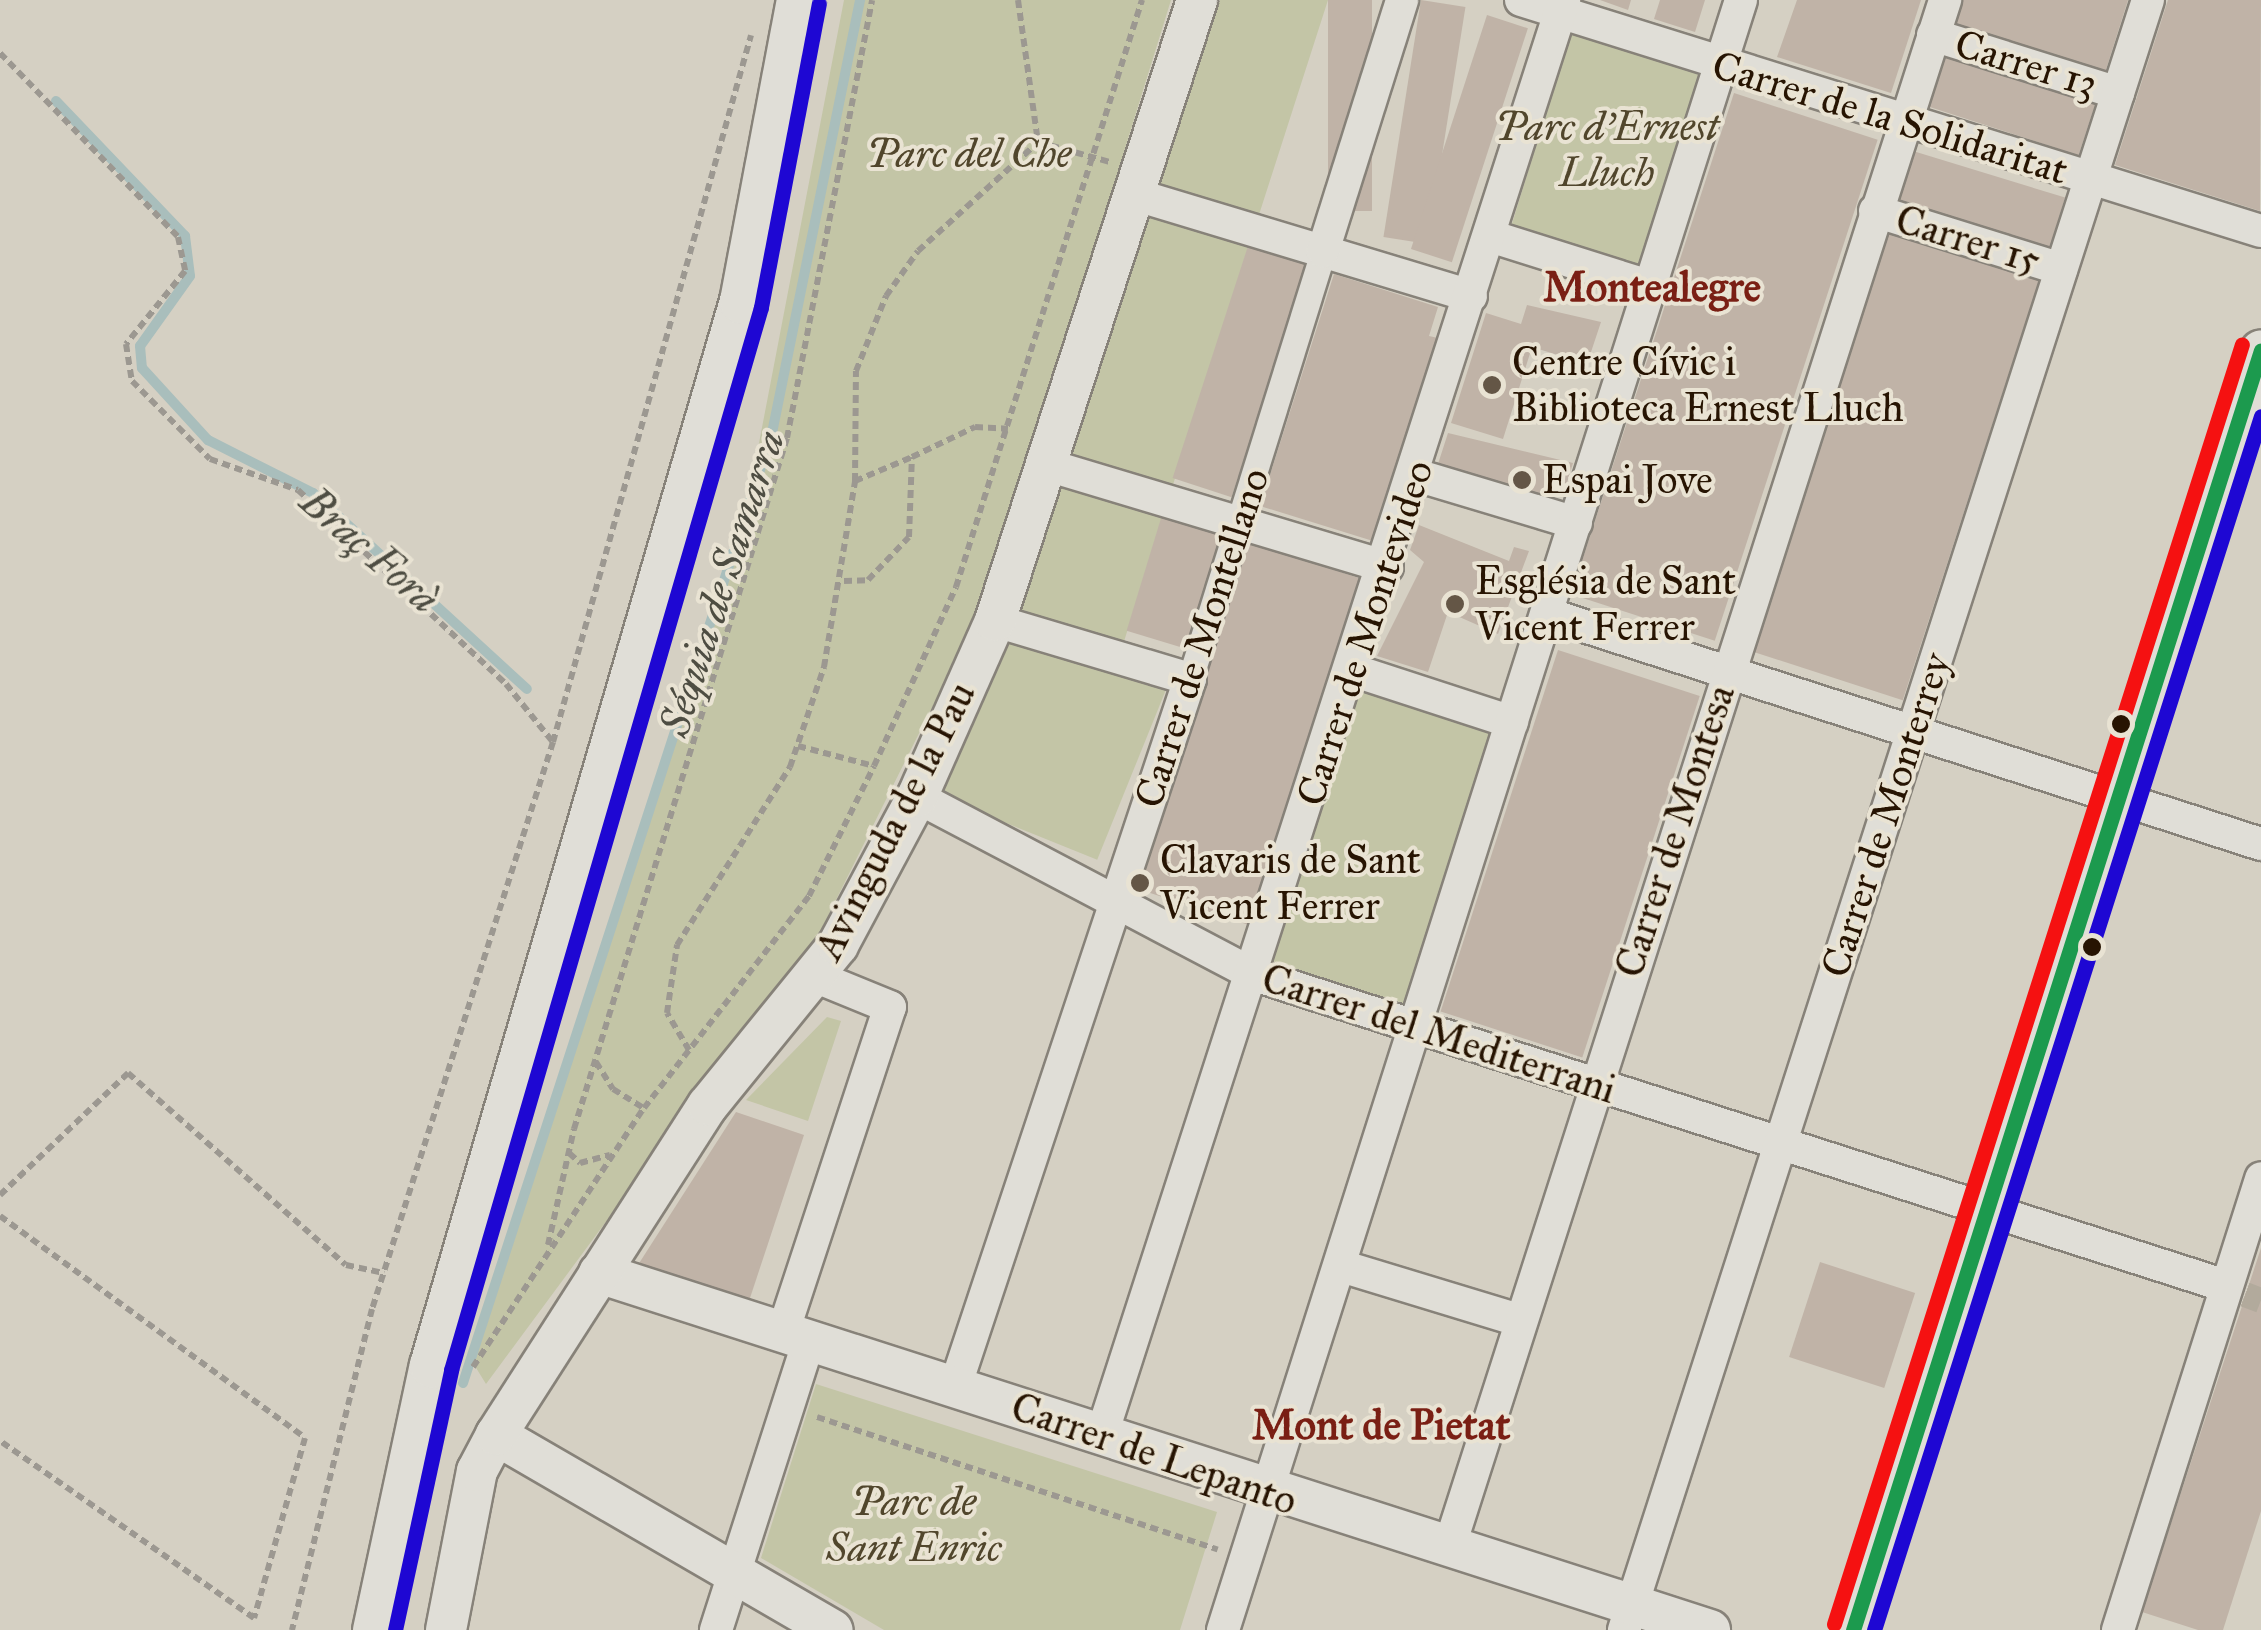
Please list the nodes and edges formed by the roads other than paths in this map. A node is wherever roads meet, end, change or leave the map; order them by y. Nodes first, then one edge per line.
1 (799, 0) edge
2 (1197, 0) edge
3 (1402, 0) edge
4 (1521, 0) edge
5 (1741, 0) edge
6 (1944, 0) edge
7 (2148, 0) edge
8 (1562, 6) edge
9 (1933, 35) junction
10 (1721, 64) junction
11 (2118, 92) junction
12 (1904, 122) junction
13 (2090, 181) junction
14 (1137, 182) junction
15 (1875, 211) junction
16 (2261, 231) edge
17 (1490, 236) junction
18 (1323, 251) junction
19 (2062, 269) junction
20 (1652, 286) junction
21 (1471, 296) junction
22 (2261, 350) edge
23 (1048, 465) junction
24 (1416, 475) junction
25 (1240, 522) junction
26 (1576, 524) junction
27 (1386, 567) junction
28 (1547, 614) junction
29 (995, 621) junction
30 (1354, 670) junction
31 (1728, 672) junction
32 (1190, 679) junction
33 (1512, 722) junction
34 (1912, 732) junction
35 (917, 797) junction
36 (2117, 798) junction
37 (2261, 844) edge
38 (1116, 902) junction
39 (1255, 975) junction
40 (814, 976) junction
41 (1415, 1032) junction
42 (1591, 1084) junction
43 (1779, 1146) junction
44 (2261, 1178) edge
45 (1986, 1215) junction
46 (1341, 1266) junction
47 (599, 1273) junction
48 (2236, 1290) junction
49 (1519, 1320) junction
50 (795, 1339) junction
51 (955, 1387) junction
52 (1102, 1434) junction
53 (496, 1435) junction
54 (1268, 1495) junction
55 (1449, 1548) junction
56 (735, 1569) junction
57 (1628, 1619) edge
58 (376, 1630) edge
59 (446, 1630) edge
60 (716, 1630) edge
61 (833, 1630) edge
62 (1223, 1630) edge
63 (1710, 1630) edge
64 (1853, 1630) edge
65 (2118, 1630) edge

1 - 58 main road
2 - 14 street, Avinguda de la Pau
3 - 18 street, Carrer de Montellano
4 - 8 street, Carrer de la Solidaritat
5 - 10 street
6 - 9 street, Carrer de Montesa
7 - 11 street, Carrer de Monterrey
8 - 10 street, Carrer de la Solidaritat
8 - 17 street, Carrer de Montevideo
9 - 11 street, Carrer 13
9 - 12 street, Carrer de Montesa
10 - 12 street, Carrer de la Solidaritat
10 - 20 street
11 - 13 street, Carrer de Monterrey
12 - 13 street, Carrer de la Solidaritat
12 - 15 street, Carrer de Montesa
13 - 16 street, Carrer de la Solidaritat
13 - 19 street, Carrer de Monterrey
14 - 18 street
14 - 23 street, Avinguda de la Pau
15 - 19 street, Carrer 15
15 - 31 street, Carrer de Montesa
17 - 20 street
17 - 21 street, Carrer de Montevideo
18 - 21 street
18 - 25 street, Carrer de Montellano
19 - 34 street, Carrer de Monterrey
20 - 26 street
21 - 24 street, Carrer de Montevideo
22 - 36 street
23 - 25 street
23 - 29 street, Avinguda de la Pau
24 - 26 street
24 - 27 street, Carrer de Montevideo
25 - 27 street
25 - 32 street, Carrer de Montellano
26 - 28 street
27 - 30 street, Carrer de Montevideo
28 - 31 street
28 - 33 street
29 - 32 street
29 - 35 street, Avinguda de la Pau
30 - 33 street
30 - 39 street, Carrer de Montevideo
31 - 34 street
31 - 42 street, Carrer de Montesa
32 - 38 street, Carrer de Montellano
33 - 41 street
34 - 36 street
34 - 43 street, Carrer de Monterrey
35 - 38 street, Carrer del Mediterrani
35 - 40 street, Avinguda de la Pau
36 - 37 street
36 - 45 street
38 - 39 street, Carrer del Mediterrani
38 - 51 street, Carrer de Montellano
39 - 41 street, Carrer del Mediterrani
39 - 52 street, Carrer de Montevideo
40 - 47 street, Avinguda de la Pau
40 - 50 street
41 - 42 street, Carrer del Mediterrani
41 - 46 street
42 - 43 street, Carrer del Mediterrani
42 - 49 street, Carrer de Montesa
43 - 45 street, Carrer del Mediterrani
43 - 57 street, Carrer de Monterrey
44 - 48 street
45 - 48 street, Carrer del Mediterrani
45 - 64 street
46 - 49 street
46 - 54 street
47 - 50 street, Carrer de Lepanto
47 - 53 street, Avinguda de la Pau
48 - 65 street
49 - 55 street, Carrer de Montesa
50 - 51 street, Carrer de Lepanto
50 - 56 street
51 - 52 street, Carrer de Lepanto
52 - 54 street, Carrer de Lepanto
53 - 56 street
53 - 59 street, Avinguda de la Pau
54 - 55 street, Carrer de Lepanto
54 - 62 street
55 - 57 street, Carrer de Lepanto
56 - 60 street
56 - 61 street
57 - 63 street, Carrer de Lepanto

